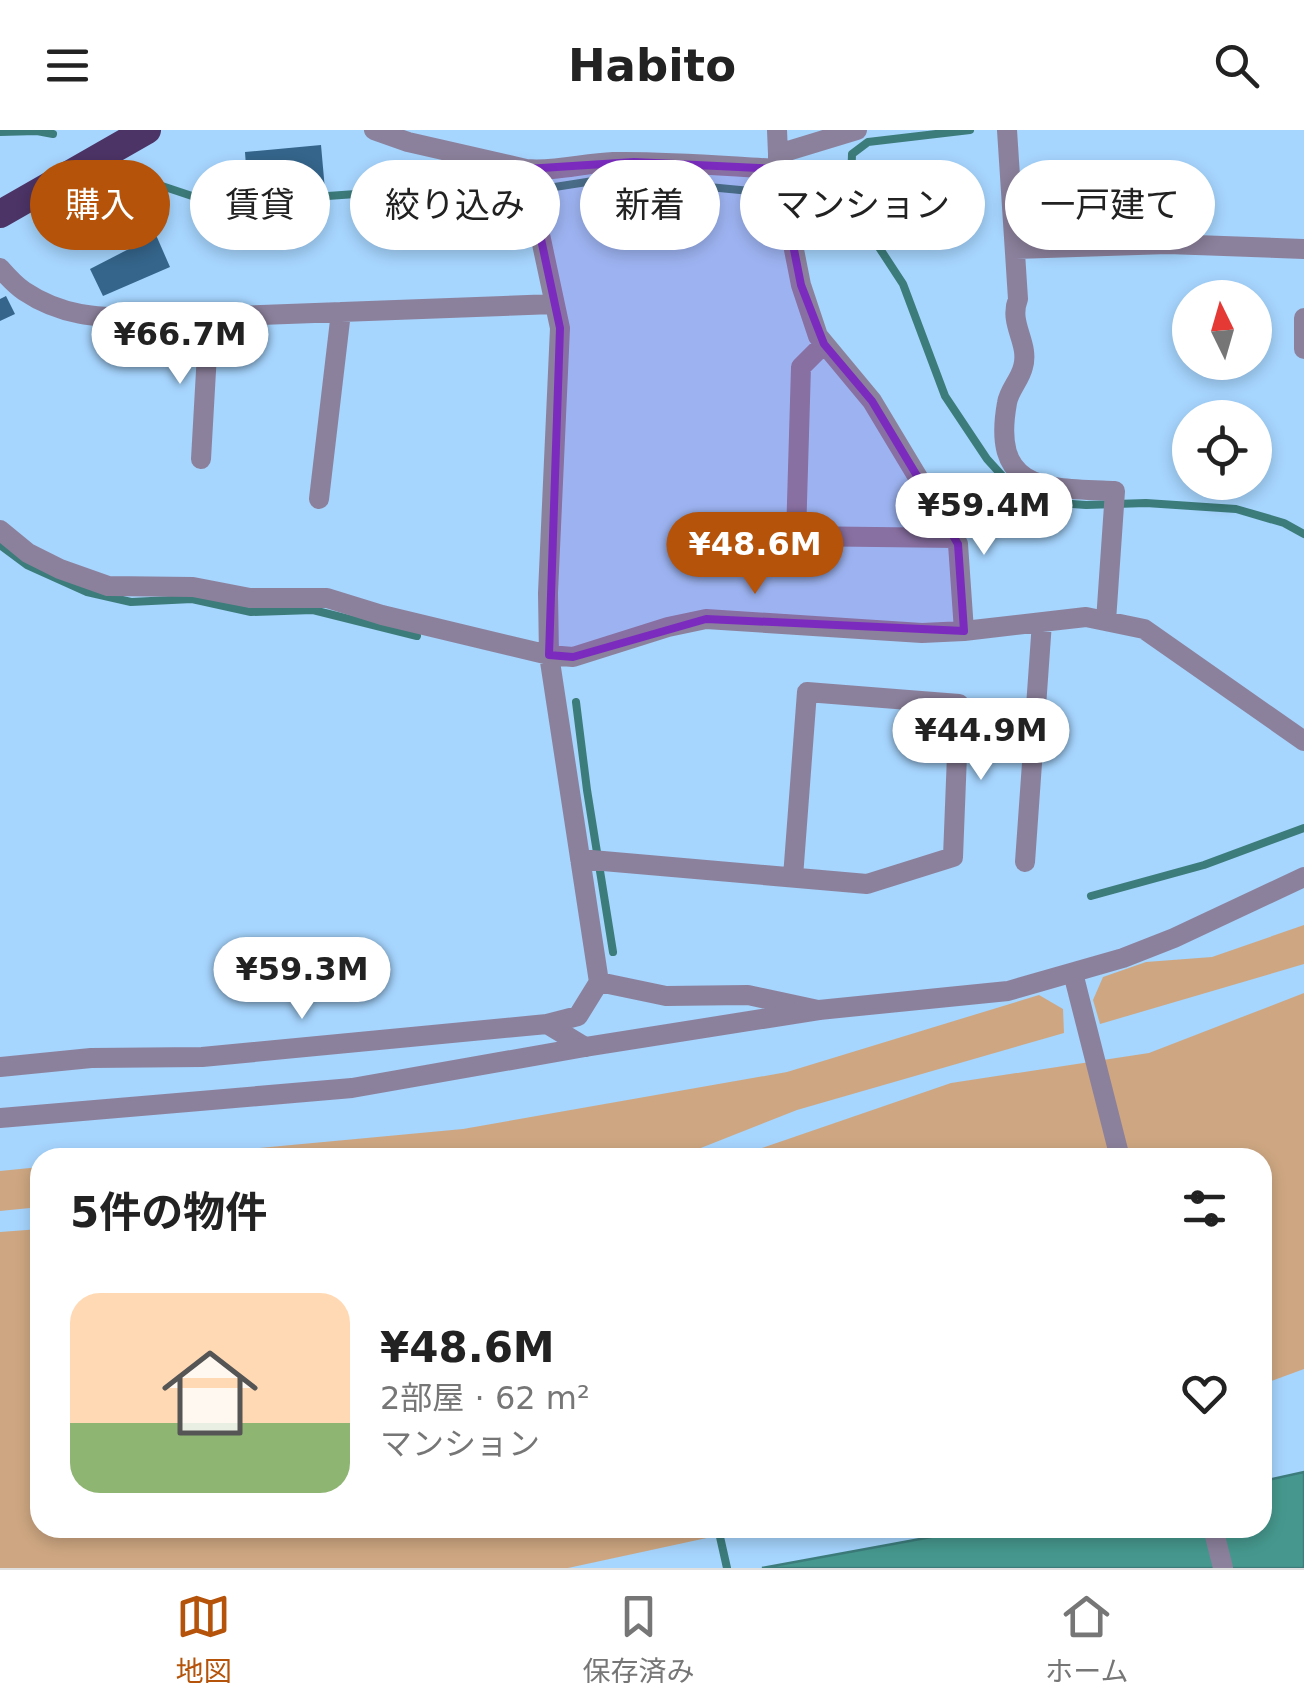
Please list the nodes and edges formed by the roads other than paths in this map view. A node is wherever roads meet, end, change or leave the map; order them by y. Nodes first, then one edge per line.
1 (147, 130) edge
2 (374, 130) edge
3 (776, 130) edge
4 (857, 130) edge
5 (1007, 131) edge
6 (461, 160) edge
7 (779, 160) edge
8 (807, 160) edge
9 (1009, 160) edge
10 (560, 168) edge
11 (740, 172) edge
12 (0, 214) edge
13 (1215, 246) edge
14 (1304, 249) edge
15 (543, 250) edge
16 (794, 250) edge
17 (1015, 250) edge
18 (0, 268) edge
19 (554, 304) junction
20 (342, 312) junction
21 (209, 318) junction
22 (1304, 318) edge
23 (824, 344) junction
24 (1304, 348) edge
25 (200, 459) dead end
26 (320, 499) dead end
27 (0, 530) edge
28 (955, 538) junction
29 (1106, 621) junction
30 (1042, 622) junction
31 (964, 631) junction
32 (549, 654) junction
33 (1304, 741) edge
34 (594, 860) junction
35 (1025, 862) dead end
36 (793, 877) junction
37 (1304, 877) edge
38 (600, 982) junction
39 (1076, 983) junction
40 (819, 1010) junction
41 (547, 1024) junction
42 (585, 1048) junction
43 (0, 1067) edge
44 (0, 1118) edge
45 (1117, 1148) edge
46 (1215, 1538) edge
47 (1223, 1568) edge

1 - 12 highway
2 - 6 street
3 - 7 street
4 - 8 street
5 - 9 street
10 - 11 street
13 - 14 street
15 - 19 street
16 - 23 street
17 - 29 street
18 - 21 street
19 - 20 street
19 - 32 street
20 - 21 street
20 - 26 street
21 - 25 street
22 - 24 street
23 - 28 street
23 - 28 street
27 - 32 street
28 - 31 street
29 - 30 street
29 - 33 street
30 - 31 street
30 - 35 street
31 - 32 street
32 - 34 street
34 - 36 street
34 - 38 street
36 - 36 street
37 - 39 street
38 - 40 street
38 - 41 street
39 - 40 street
39 - 45 street
40 - 42 street
41 - 42 street
41 - 43 street
42 - 44 street
46 - 47 street

